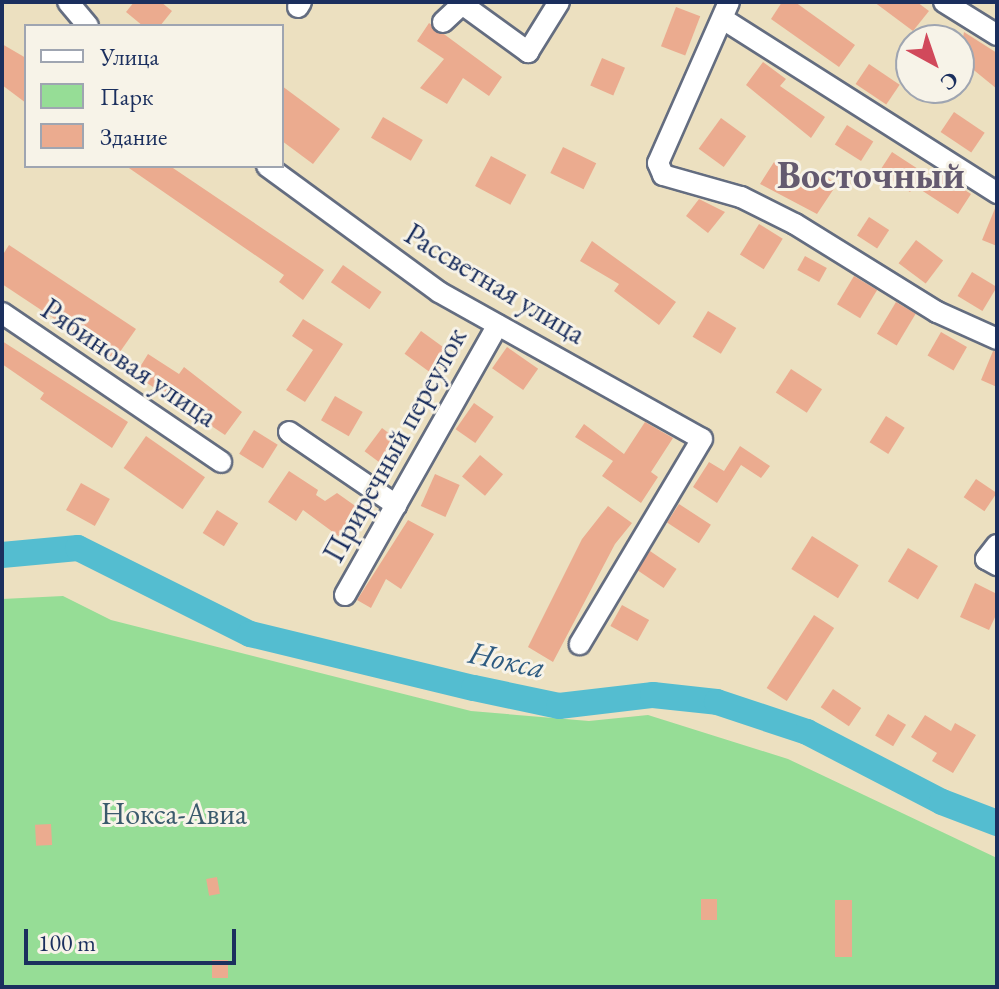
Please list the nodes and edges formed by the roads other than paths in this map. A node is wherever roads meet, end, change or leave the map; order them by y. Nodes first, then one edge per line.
1 (68, 2) edge
2 (559, 2) edge
3 (944, 2) edge
4 (726, 10) edge
5 (443, 22) dead end
6 (86, 24) edge
7 (997, 35) edge
8 (270, 168) edge
9 (997, 193) edge
10 (2, 313) edge
11 (498, 325) junction
12 (997, 339) edge
13 (289, 432) dead end
14 (221, 462) dead end
15 (396, 505) junction
16 (345, 595) dead end
17 (580, 644) dead end

1 - 6 street
2 - 5 street
3 - 7 street
4 - 9 street
4 - 12 street
8 - 11 street, Рассветная улица
10 - 14 street, Рябиновая улица
11 - 15 street, Приречный переулок
11 - 17 street, Рассветная улица
13 - 15 street
15 - 16 street, Приречный переулок

